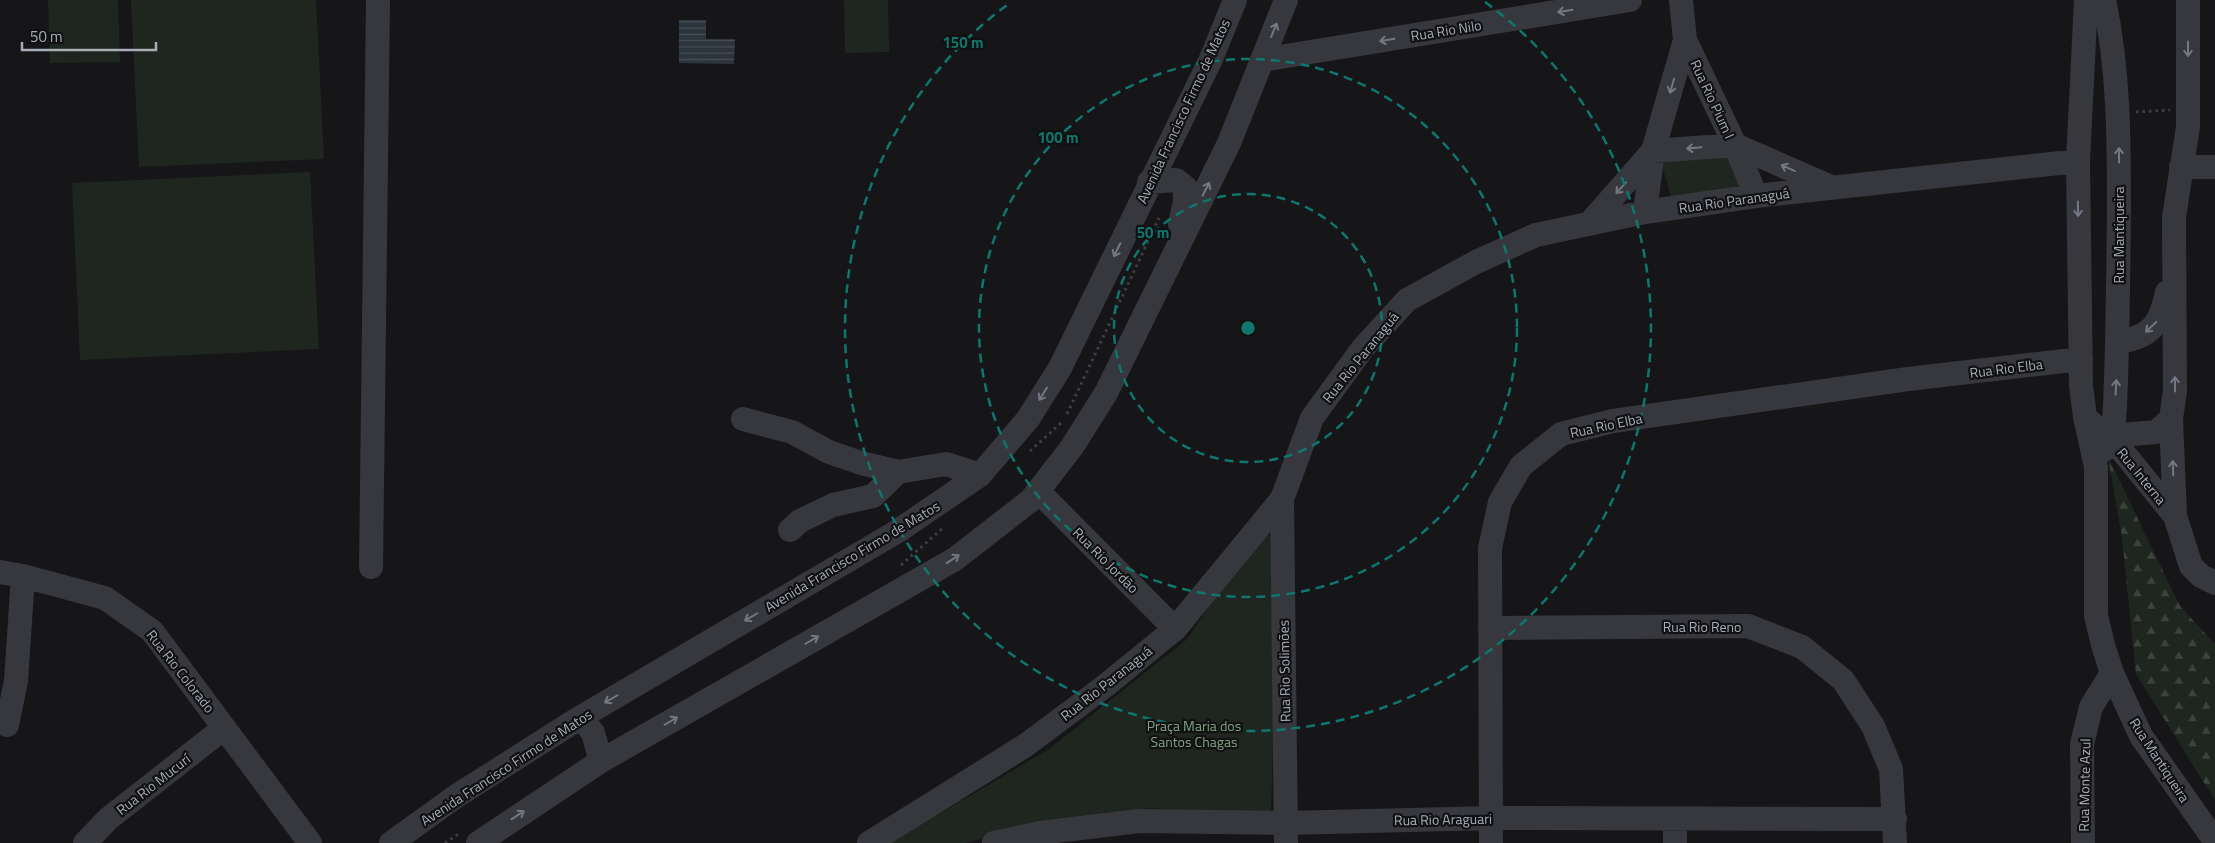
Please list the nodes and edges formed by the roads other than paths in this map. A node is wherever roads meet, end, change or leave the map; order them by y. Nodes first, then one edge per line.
1 (378, 0) edge
2 (1235, 0) edge
3 (1286, 0) edge
4 (1630, 0) edge
5 (1681, 0) edge
6 (2086, 0) edge
7 (2104, 0) edge
8 (2188, 0) edge
9 (1685, 40) junction
10 (2083, 52) junction
11 (2113, 54) junction
12 (1262, 60) junction
13 (1735, 145) junction
14 (1653, 151) junction
15 (2078, 161) junction
16 (2215, 167) edge
17 (2181, 168) junction
18 (1149, 182) junction
19 (1832, 187) junction
20 (1756, 196) junction
21 (1645, 212) junction
22 (1589, 224) junction
23 (1168, 264) junction
24 (2172, 266) junction
25 (2118, 342) junction
26 (2081, 359) junction
27 (2084, 418) junction
28 (743, 419) dead end
29 (2170, 419) junction
30 (2110, 436) junction
31 (2096, 467) junction
32 (898, 472) junction
33 (980, 474) junction
34 (1038, 491) junction
35 (1282, 500) junction
36 (2175, 516) junction
37 (790, 530) dead end
38 (371, 567) dead end
39 (0, 572) edge
40 (23, 576) junction
41 (2215, 583) edge
42 (1175, 628) junction
43 (1490, 628) junction
44 (2112, 673) junction
45 (581, 717) junction
46 (7, 725) dead end
47 (224, 728) junction
48 (601, 761) junction
49 (1491, 818) junction
50 (1675, 819) junction
51 (1894, 819) junction
52 (1286, 833) edge
53 (2215, 842) edge
54 (85, 843) edge
55 (310, 843) edge
56 (391, 843) edge
57 (478, 843) edge
58 (869, 843) edge
59 (994, 843) edge
60 (1490, 843) edge
61 (1675, 843) edge
62 (1895, 843) edge
63 (2083, 843) edge

1 - 38 street
2 - 18 street, Avenida Francisco Firmo de Matos
12 -> 3 street
4 -> 12 street, Rua Rio Nilo
5 - 9 street, Rua Rio Pium I
6 - 10 street, Rua Mantiqueira
7 - 11 street, Rua Mantiqueira
8 -> 17 street
9 - 13 street, Rua Rio Pium I
9 -> 14 street
10 - 11 street
10 - 15 street, Rua Mantiqueira
25 -> 11 street, Rua Mantiqueira
23 -> 12 street
13 -> 14 street
19 -> 13 street
13 - 20 street, Rua Rio Pium I
14 - 21 street
14 -> 22 street
15 - 19 street, Rua Rio Paranaguá
15 -> 26 street, Rua Mantiqueira
16 - 17 street
17 - 24 street
18 - 23 street
18 -> 33 street, Avenida Francisco Firmo de Matos
19 - 20 street, Rua Rio Paranaguá
20 - 21 street, Rua Rio Paranaguá
21 - 22 street, Rua Rio Paranaguá
22 - 35 street, Rua Rio Paranaguá
23 - 34 street
24 -> 25 street
29 -> 24 street, Rua Interna
30 -> 25 street, Rua Mantiqueira
26 - 27 street, Rua Mantiqueira
26 - 43 street, Rua Rio Elba
27 - 30 street, Rua Interna
27 - 31 street, Rua Mantiqueira
28 - 32 street
29 - 30 street
36 -> 29 street, Rua Interna
30 - 31 street, Rua Mantiqueira
30 - 36 street, Rua Interna
31 - 44 street, Rua Mantiqueira
32 - 33 street
32 - 37 street
33 -> 45 street, Avenida Francisco Firmo de Matos
34 - 42 street, Rua Rio Jordão
48 -> 34 street
35 - 42 street, Rua Rio Paranaguá
35 - 52 street, Rua Rio Solimões
36 - 41 street, Rua Interna
39 - 40 street, Rua Rio Colorado
40 - 46 street
40 - 47 street, Rua Rio Colorado
42 - 58 street, Rua Rio Paranaguá
43 - 49 street, Rua Rio Elba
43 - 51 street, Rua Rio Reno
44 - 53 street, Rua Mantiqueira
44 - 63 street, Rua Monte Azul
45 - 48 street
45 - 56 street, Avenida Francisco Firmo de Matos
47 - 54 street, Rua Rio Mucurí
47 - 55 street, Rua Rio Colorado
57 -> 48 street
49 - 50 street, Rua Rio Araguari
49 - 52 street, Rua Rio Araguari
49 - 60 street, Rua Rio Elba
50 - 51 street, Rua Rio Araguari
50 - 61 street
51 - 62 street, Rua Rio Reno
52 - 59 street, Rua Rio Araguari

